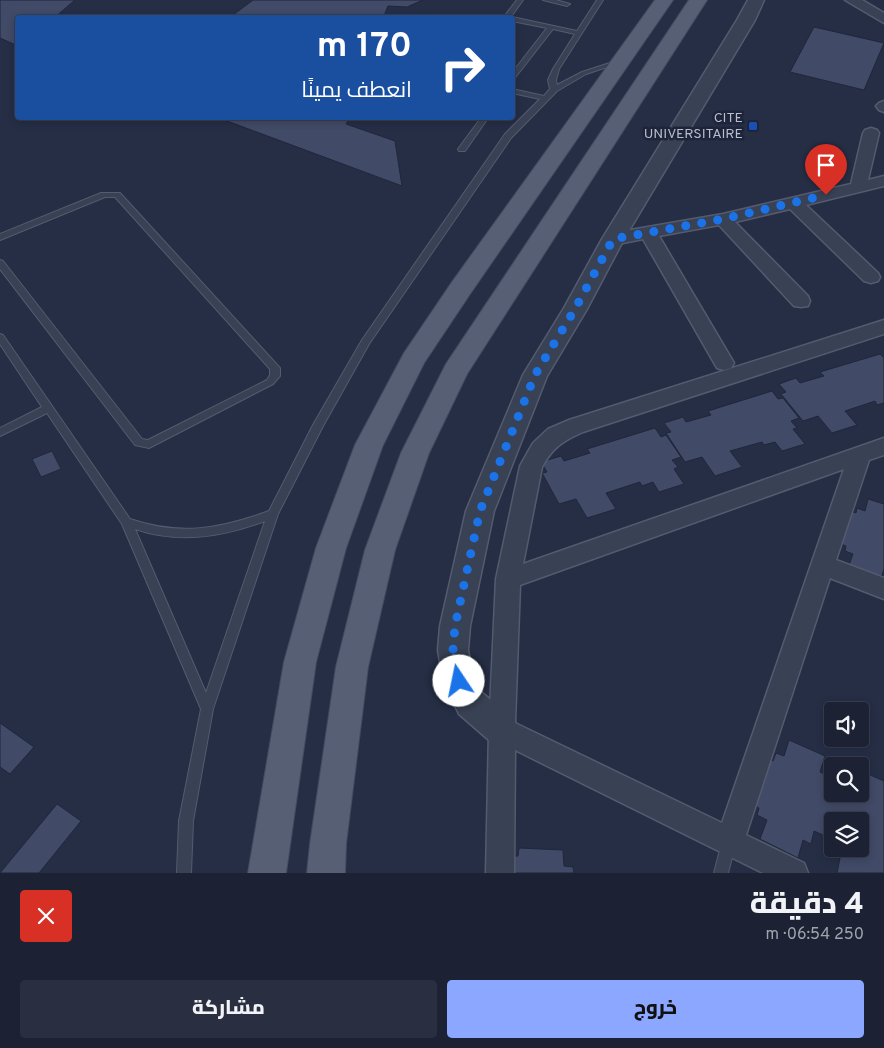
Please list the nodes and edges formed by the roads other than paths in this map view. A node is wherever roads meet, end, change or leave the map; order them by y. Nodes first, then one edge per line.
1 (520, 0) edge
2 (546, 0) edge
3 (600, 0) edge
4 (664, 0) edge
5 (698, 0) edge
6 (756, 0) edge
7 (852, 0) edge
8 (567, 4) dead end
9 (508, 15) edge
10 (884, 19) edge
11 (515, 20) edge
12 (551, 27) junction
13 (579, 33) junction
14 (620, 62) junction
15 (515, 74) edge
16 (554, 89) junction
17 (515, 92) edge
18 (545, 98) junction
19 (483, 120) edge
20 (871, 133) dead end
21 (462, 149) dead end
22 (881, 185) edge
23 (858, 188) junction
24 (794, 203) junction
25 (723, 219) junction
26 (648, 232) junction
27 (0, 237) edge
28 (613, 239) junction
29 (0, 263) edge
30 (871, 277) dead end
31 (801, 301) dead end
32 (884, 327) edge
33 (0, 337) edge
34 (724, 363) dead end
35 (49, 408) junction
36 (0, 432) edge
37 (877, 449) edge
38 (273, 514) junction
39 (126, 522) junction
40 (822, 565) junction
41 (508, 579) junction
42 (884, 589) edge
43 (207, 709) junction
44 (502, 730) junction
45 (730, 841) junction
46 (184, 873) edge
47 (267, 873) edge
48 (326, 873) edge
49 (500, 873) edge
50 (721, 873) edge
51 (794, 873) edge

1 - 9 lane
2 - 8 lane
3 - 13 lane
4 - 14 main road
5 - 48 main road
6 - 28 street
7 - 10 street
11 - 12 lane
12 - 13 lane
12 - 15 lane
13 - 16 lane
14 - 16 lane
14 - 47 main road
16 - 18 lane
17 - 18 lane
18 - 38 lane
19 - 21 lane
20 - 23 street
22 - 23 street
23 - 24 street
24 - 25 street
24 - 30 street
25 - 26 street
25 - 31 street
26 - 28 street
26 - 34 street
27 - 29 lane
28 - 44 street
32 - 41 street
33 - 35 lane
35 - 36 lane
35 - 39 lane
37 - 40 street
37 - 41 street
38 - 39 lane
38 - 43 lane
39 - 43 lane
40 - 42 street
40 - 45 street
41 - 44 street
43 - 46 lane
44 - 45 street
44 - 49 street
45 - 50 lane
45 - 51 street

